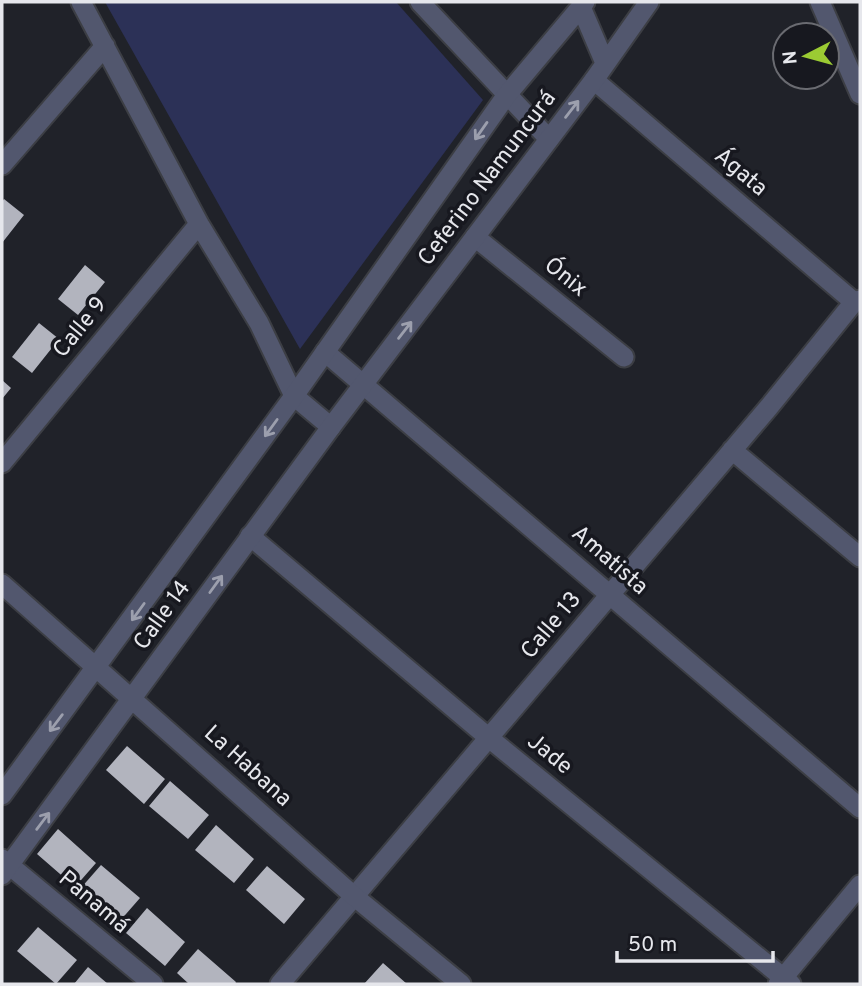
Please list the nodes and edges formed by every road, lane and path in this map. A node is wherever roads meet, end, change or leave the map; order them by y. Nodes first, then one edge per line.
1 (81, 2) edge
2 (420, 2) edge
3 (820, 2) edge
4 (583, 4) edge
5 (643, 5) edge
6 (105, 46) junction
7 (605, 63) junction
8 (594, 80) junction
9 (860, 94) edge
10 (506, 96) junction
11 (549, 139) junction
12 (2, 165) edge
13 (199, 223) junction
14 (475, 237) junction
15 (857, 301) edge
16 (325, 352) junction
17 (624, 357) dead end
18 (363, 384) junction
19 (294, 397) junction
20 (331, 427) junction
21 (732, 450) junction
22 (2, 463) edge
23 (250, 536) junction
24 (860, 557) edge
25 (2, 584) edge
26 (611, 595) junction
27 (97, 668) junction
28 (133, 699) junction
29 (489, 738) junction
30 (2, 795) edge
31 (860, 808) edge
32 (4, 867) edge
33 (860, 885) edge
34 (355, 897) junction
35 (785, 982) edge
36 (153, 984) edge
37 (280, 984) edge
38 (461, 984) edge

1 - 6 street
2 - 10 street
3 - 9 street
4 - 7 street
4 - 10 street, Ceferino Namuncurá
5 - 7 street, Ceferino Namuncurá
6 - 12 street
6 - 13 street
7 - 8 street, Ceferino Namuncurá
11 -> 8 street, Ceferino Namuncurá
8 - 15 street, Ágata
10 - 11 street
10 -> 16 street, Ceferino Namuncurá
11 - 14 street, Ceferino Namuncurá
13 - 19 street
13 - 22 street, Calle 9
14 - 17 street, Ónix
18 -> 14 street, Ceferino Namuncurá
15 - 21 street, Calle 13
16 - 18 street, Amatista
16 - 19 street, Calle 14
18 - 20 street, Calle 14
18 - 26 street, Amatista
19 - 20 street
19 -> 27 street, Calle 14
20 - 23 street, Calle 14
21 - 24 street
21 - 26 street, Calle 13
28 -> 23 street, Calle 14
23 - 29 street, Jade
25 - 27 street, La Habana
26 - 29 street, Calle 13
26 - 31 street, Amatista
27 - 28 street, La Habana
27 -> 30 street, Calle 14
32 -> 28 street, Calle 14
28 - 34 street, La Habana
29 - 34 street, Calle 13
29 - 35 street, Jade
32 - 36 street, Panamá
33 - 35 street
34 - 37 street, Calle 13
34 - 38 street, La Habana

